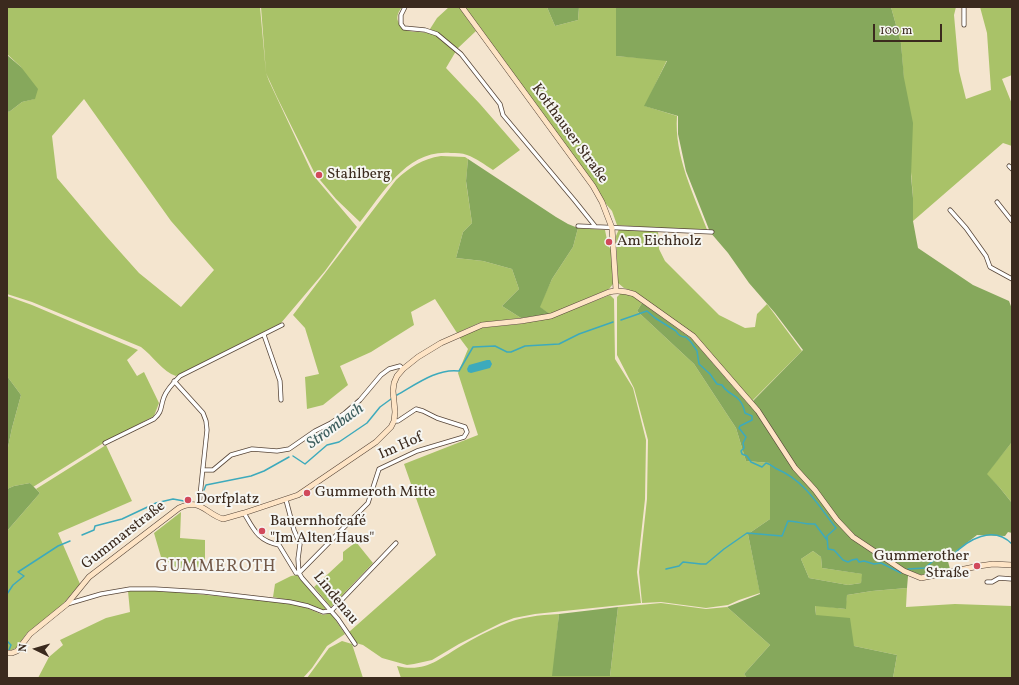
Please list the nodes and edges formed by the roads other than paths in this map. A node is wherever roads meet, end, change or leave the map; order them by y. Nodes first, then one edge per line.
1 (405, 7) edge
2 (462, 7) edge
3 (964, 7) edge
4 (964, 25) dead end
5 (997, 202) dead end
6 (950, 210) dead end
7 (1012, 221) edge
8 (578, 226) dead end
9 (595, 226) junction
10 (612, 228) junction
11 (712, 232) dead end
12 (1012, 279) edge
13 (616, 290) junction
14 (282, 325) dead end
15 (264, 335) junction
16 (403, 369) junction
17 (174, 381) junction
18 (281, 400) dead end
19 (394, 421) junction
20 (105, 443) dead end
21 (204, 470) junction
22 (286, 500) junction
23 (199, 505) junction
24 (244, 513) junction
25 (396, 543) dead end
26 (1012, 565) edge
27 (299, 573) junction
28 (1012, 579) edge
29 (987, 582) dead end
30 (67, 604) junction
31 (331, 611) junction
32 (355, 644) dead end
33 (7, 653) edge

1 - 9 street
2 - 10 street, Kotthauser Straße
3 - 4 street
5 - 7 street
6 - 12 street
8 - 9 street
9 - 10 street
10 - 11 street
10 - 13 street, Kotthauser Straße
13 - 16 street
13 - 26 street
14 - 15 street
15 - 17 street
15 - 18 street
16 - 19 street
16 - 21 street
17 - 20 street
17 - 21 street
19 - 22 street
19 - 27 street, Im Hof
21 - 23 street
22 - 24 street
22 - 27 street, Lindenau
23 - 24 street
23 - 30 street, Gummarstraße
24 - 27 street
25 - 31 street
27 - 31 street, Lindenau
28 - 29 street
30 - 31 street
30 - 33 street, Gummarstraße
31 - 32 street, Lindenau

